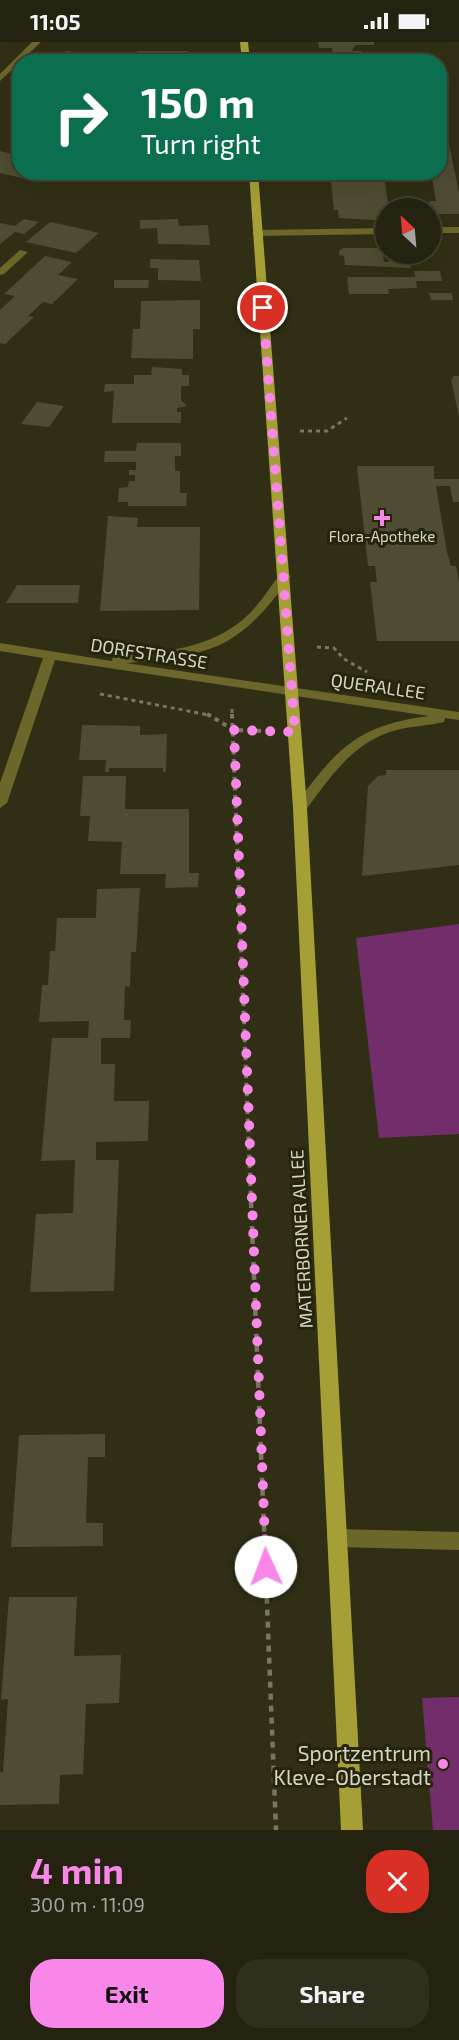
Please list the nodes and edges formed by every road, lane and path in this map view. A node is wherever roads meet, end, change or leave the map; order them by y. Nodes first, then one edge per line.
1 (37, 42) edge
2 (25, 54) edge
3 (12, 67) edge
4 (0, 79) edge
5 (254, 180) edge
6 (441, 230) edge
7 (459, 230) edge
8 (375, 231) edge
9 (257, 233) junction
10 (23, 252) dead end
11 (0, 272) edge
12 (346, 417) dead end
13 (274, 431) junction
14 (285, 576) junction
15 (288, 646) junction
16 (0, 647) edge
17 (50, 655) junction
18 (97, 662) junction
19 (372, 675) dead end
20 (231, 684) junction
21 (89, 692) dead end
22 (292, 692) junction
23 (459, 717) edge
24 (234, 730) junction
25 (295, 732) junction
26 (0, 803) edge
27 (300, 808) junction
28 (338, 1538) junction
29 (459, 1541) edge
30 (276, 1830) edge
31 (352, 1830) edge

1 - 2 street
3 - 4 street
5 - 9 main road, MATERBORNER ALLEE
6 - 7 street
8 - 9 street
9 - 13 main road, MATERBORNER ALLEE
10 - 11 street
12 - 13 path
13 - 14 main road, MATERBORNER ALLEE
14 - 15 main road, MATERBORNER ALLEE
14 - 18 street
15 - 19 path
15 - 22 main road, MATERBORNER ALLEE
16 - 17 street, DORFSTRASSE
17 - 18 street, DORFSTRASSE
17 - 26 street
18 - 20 street, DORFSTRASSE
20 - 22 street, DORFSTRASSE
20 - 24 path
21 - 24 path
22 - 23 street, QUERALLEE
22 - 25 main road, MATERBORNER ALLEE
23 - 27 street
24 - 25 path
24 - 30 path
25 - 27 main road, MATERBORNER ALLEE
27 - 28 main road, MATERBORNER ALLEE
28 - 29 street
28 - 31 main road, MATERBORNER ALLEE

